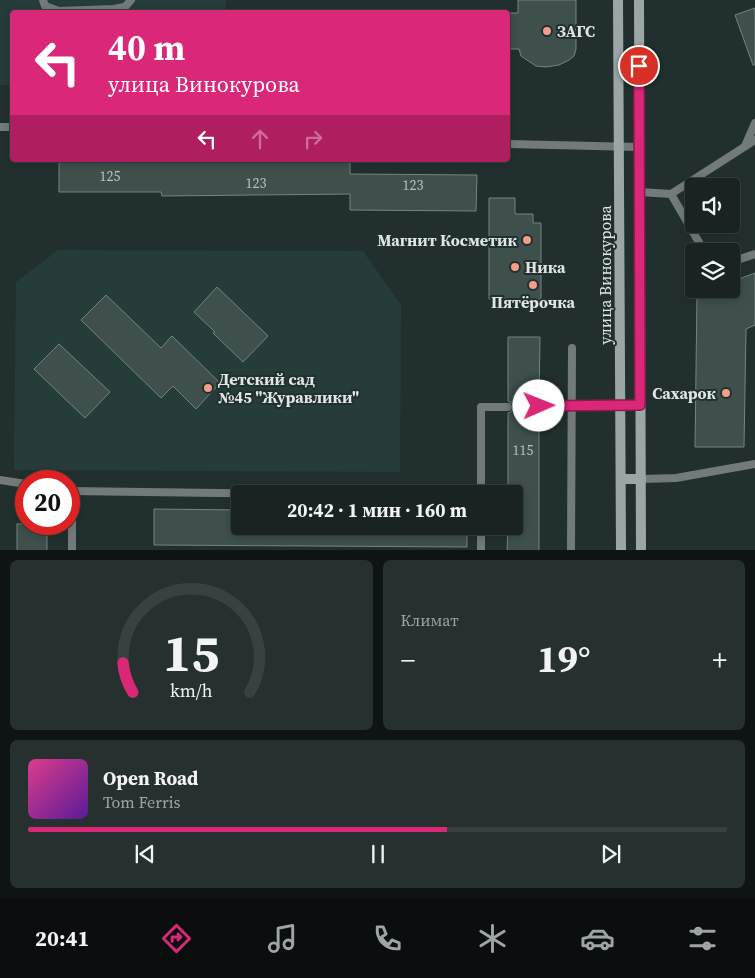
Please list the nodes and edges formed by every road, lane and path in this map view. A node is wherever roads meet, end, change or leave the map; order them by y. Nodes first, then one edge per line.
1 (132, 0) edge
2 (618, 0) edge
3 (639, 0) edge
4 (42, 6) edge
5 (56, 10) edge
6 (86, 10) edge
7 (755, 123) edge
8 (755, 140) edge
9 (510, 144) edge
10 (745, 146) junction
11 (619, 147) junction
12 (639, 147) junction
13 (640, 192) junction
14 (671, 194) junction
15 (699, 243) edge
16 (755, 254) edge
17 (740, 259) edge
18 (572, 348) dead end
19 (620, 405) junction
20 (640, 405) junction
21 (539, 406) dead end
22 (572, 406) junction
23 (508, 407) dead end
24 (755, 464) edge
25 (621, 479) junction
26 (641, 479) junction
27 (0, 480) edge
28 (15, 482) edge
29 (481, 485) edge
30 (80, 491) edge
31 (231, 493) edge
32 (71, 535) edge
33 (481, 535) edge
34 (72, 550) edge
35 (481, 550) edge
36 (571, 550) edge
37 (621, 550) edge
38 (641, 550) edge

1 - 6 lane
2 - 11 main road, улица Винокурова
3 - 12 main road
4 - 5 lane
7 - 10 lane
8 - 10 lane
9 - 11 lane
10 - 14 lane
11 - 12 lane
11 - 19 main road, улица Винокурова
12 - 13 main road
13 - 14 lane
13 - 20 main road
14 - 15 lane
16 - 17 lane
18 - 22 lane
19 - 20 main road
19 - 22 lane
19 - 25 main road, улица Винокурова
20 - 26 main road
21 - 22 lane
22 - 36 lane
23 - 29 lane
24 - 26 lane
25 - 26 main road
25 - 37 main road, улица Винокурова
26 - 38 main road
27 - 28 lane
30 - 31 lane
32 - 34 lane
33 - 35 lane

